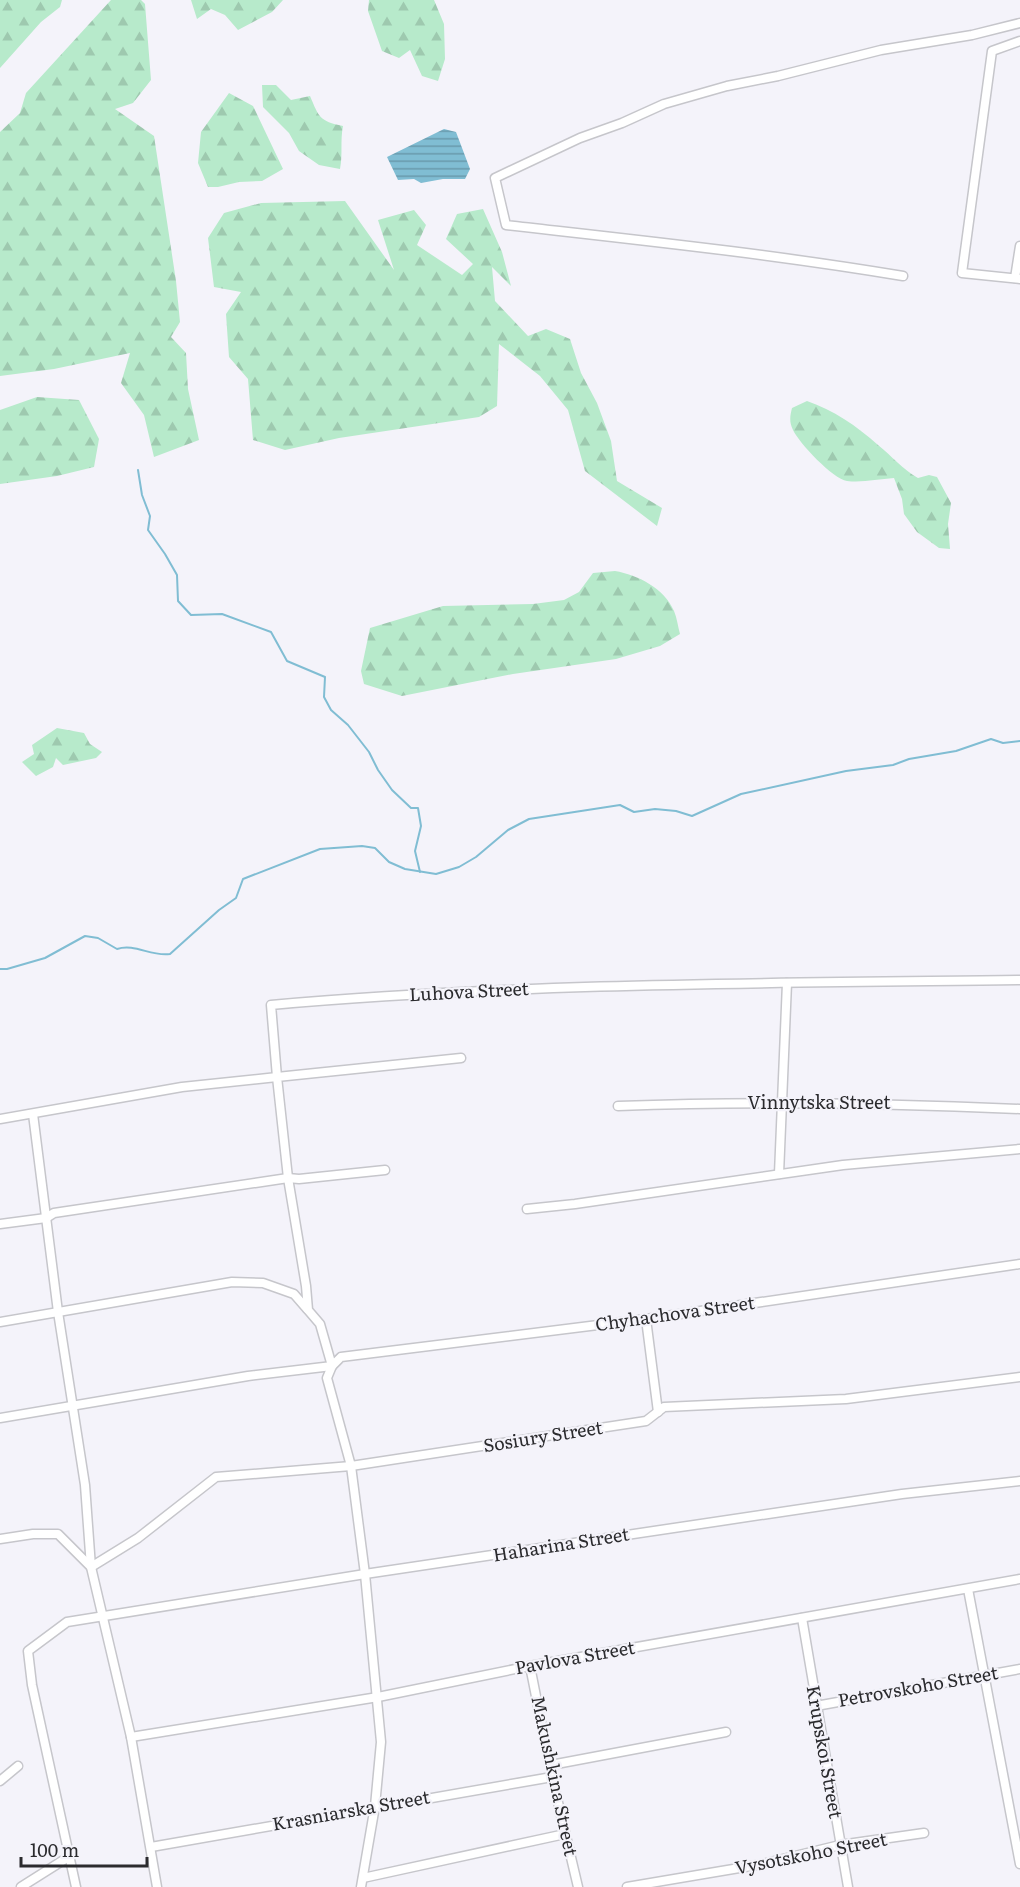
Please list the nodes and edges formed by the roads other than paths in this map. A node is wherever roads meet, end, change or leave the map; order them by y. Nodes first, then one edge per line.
1 (1020, 23) edge
2 (1020, 41) edge
3 (1020, 246) edge
4 (903, 276) dead end
5 (1017, 279) edge
6 (1020, 980) edge
7 (787, 983) junction
8 (461, 1058) dead end
9 (277, 1077) junction
10 (783, 1104) junction
11 (618, 1106) dead end
12 (1020, 1109) edge
13 (33, 1114) junction
14 (0, 1119) edge
15 (1020, 1149) edge
16 (385, 1170) dead end
17 (779, 1174) junction
18 (288, 1178) junction
19 (527, 1209) dead end
20 (46, 1218) junction
21 (0, 1224) edge
22 (1020, 1264) edge
23 (308, 1310) junction
24 (58, 1312) junction
25 (646, 1319) junction
26 (0, 1322) edge
27 (332, 1366) junction
28 (1020, 1377) edge
29 (72, 1405) junction
30 (658, 1412) junction
31 (0, 1418) edge
32 (351, 1466) junction
33 (1020, 1481) edge
34 (0, 1539) edge
35 (91, 1567) junction
36 (365, 1574) junction
37 (1020, 1580) edge
38 (968, 1590) junction
39 (103, 1615) junction
40 (802, 1618) junction
41 (530, 1666) junction
42 (1020, 1669) edge
43 (986, 1674) junction
44 (378, 1697) junction
45 (816, 1706) junction
46 (726, 1732) dead end
47 (131, 1737) junction
48 (551, 1765) junction
49 (18, 1766) dead end
50 (552, 1777) junction
51 (0, 1781) edge
52 (375, 1806) junction
53 (924, 1833) dead end
54 (565, 1834) junction
55 (840, 1845) junction
56 (151, 1847) junction
57 (70, 1856) junction
58 (1020, 1864) edge
59 (362, 1883) edge
60 (21, 1887) edge
61 (76, 1887) edge
62 (157, 1887) edge
63 (578, 1887) edge
64 (627, 1887) edge
65 (848, 1887) edge

1 - 4 street
2 - 5 street
3 - 5 street
6 - 7 street, Luhova Street
7 - 9 street, Luhova Street
7 - 10 street
8 - 9 street
9 - 13 street
9 - 18 street
10 - 11 street, Vinnytska Street
10 - 12 street, Vinnytska Street
10 - 17 street
13 - 14 street
13 - 20 street
15 - 17 street
16 - 18 street
17 - 19 street
18 - 20 street
18 - 23 street
20 - 21 street
20 - 24 street
22 - 25 street, Chyhachova Street
23 - 24 street
23 - 27 street
24 - 26 street
24 - 29 street
25 - 27 street, Chyhachova Street
25 - 30 street
27 - 29 street, Chyhachova Street
27 - 32 street
28 - 30 street, Sosiury Street
29 - 31 street, Chyhachova Street
29 - 35 street
30 - 32 street, Sosiury Street
32 - 35 street, Sosiury Street
32 - 36 street
33 - 36 street, Haharina Street
34 - 35 street
35 - 39 street
36 - 39 street, Haharina Street
36 - 44 street
37 - 38 street, Pavlova Street
38 - 40 street, Pavlova Street
38 - 43 street
39 - 47 street
39 - 57 street, Haharina Street
40 - 41 street, Pavlova Street
40 - 45 street, Krupskoi Street
41 - 44 street, Pavlova Street
41 - 48 street, Makushkina Street
42 - 43 street, Petrovskoho Street
43 - 45 street, Petrovskoho Street
43 - 58 street
44 - 47 street, Pavlova Street
44 - 52 street
45 - 55 street, Krupskoi Street
46 - 48 street
47 - 56 street
48 - 50 street, Makushkina Street
49 - 51 street
50 - 52 street, Krasniarska Street
50 - 54 street, Makushkina Street
52 - 56 street, Krasniarska Street
52 - 59 street
53 - 55 street, Vysotskoho Street
54 - 59 street
54 - 63 street, Makushkina Street
55 - 64 street, Vysotskoho Street
55 - 65 street, Krupskoi Street
56 - 62 street
57 - 60 street
57 - 61 street

